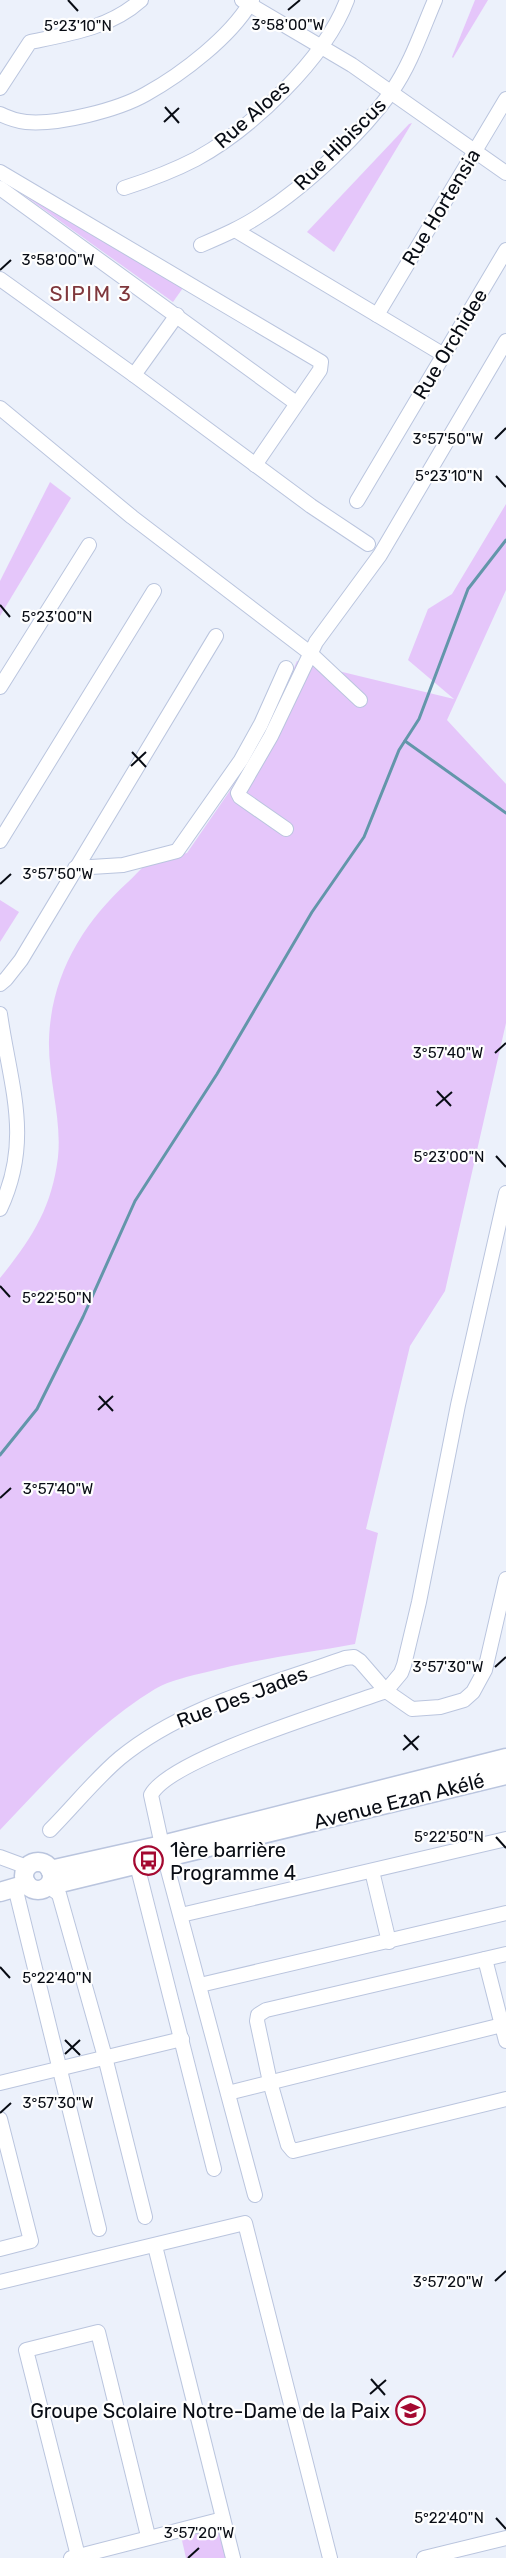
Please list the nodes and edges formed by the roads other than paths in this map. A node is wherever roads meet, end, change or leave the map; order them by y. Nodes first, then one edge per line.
1 (141, 0) edge
2 (347, 0) edge
3 (435, 0) edge
4 (248, 1) edge
5 (323, 46) junction
6 (0, 88) edge
7 (392, 91) junction
8 (506, 99) edge
9 (0, 114) edge
10 (474, 151) junction
11 (0, 172) edge
12 (506, 173) edge
13 (0, 188) edge
14 (123, 188) dead end
15 (235, 230) junction
16 (201, 245) dead end
17 (506, 250) edge
18 (0, 279) edge
19 (177, 315) junction
20 (377, 315) junction
21 (506, 341) edge
22 (444, 355) junction
23 (134, 375) junction
24 (296, 403) junction
25 (0, 408) edge
26 (255, 465) junction
27 (357, 501) dead end
28 (368, 544) dead end
29 (89, 545) dead end
30 (154, 591) dead end
31 (216, 636) dead end
32 (310, 653) junction
33 (286, 668) dead end
34 (0, 687) edge
35 (360, 700) dead end
36 (286, 829) dead end
37 (0, 841) edge
38 (75, 868) junction
39 (0, 984) edge
40 (0, 1014) edge
41 (506, 1193) edge
42 (0, 1209) edge
43 (503, 1221) edge
44 (506, 1579) edge
45 (386, 1691) junction
46 (506, 1758) edge
47 (506, 1775) edge
48 (50, 1830) dead end
49 (506, 1839) edge
50 (163, 1852) junction
51 (0, 1857) edge
52 (137, 1865) junction
53 (372, 1871) junction
54 (49, 1878) junction
55 (17, 1882) edge
56 (506, 1913) edge
57 (181, 1915) junction
58 (389, 1942) junction
59 (506, 1954) edge
60 (485, 1959) junction
61 (200, 1985) junction
62 (502, 2025) junction
63 (182, 2039) junction
64 (506, 2041) edge
65 (105, 2057) junction
66 (59, 2068) junction
67 (270, 2082) junction
68 (0, 2083) edge
69 (228, 2093) junction
70 (506, 2098) edge
71 (0, 2119) edge
72 (214, 2169) dead end
73 (7, 2176) edge
74 (255, 2195) dead end
75 (145, 2217) dead end
76 (99, 2229) dead end
77 (155, 2246) junction
78 (0, 2249) edge
79 (0, 2282) edge
80 (222, 2519) junction
81 (148, 2536) junction
82 (506, 2538) edge
83 (74, 2557) edge
84 (233, 2558) edge
85 (330, 2558) edge
86 (424, 2558) edge

1 - 6 street
2 - 5 street, Rue Aloes
3 - 7 street, Rue Hibiscus
4 - 5 street
4 - 9 street
5 - 7 street
5 - 14 street, Rue Aloes
7 - 10 street
7 - 15 street, Rue Hibiscus
8 - 10 street, Rue Hortensia
10 - 12 street
10 - 20 street, Rue Hortensia
11 - 24 street
13 - 19 street
15 - 16 street, Rue Hibiscus
15 - 20 street
17 - 22 street, Rue Orchidee
18 - 23 street
19 - 23 street
19 - 24 street
20 - 22 street
21 - 32 street
22 - 27 street, Rue Orchidee
23 - 26 street
24 - 26 street
25 - 32 street
26 - 28 street
29 - 34 street
30 - 37 street
31 - 38 street
32 - 35 street
32 - 36 street
33 - 38 street
38 - 39 street
40 - 42 street
41 - 43 street
43 - 45 street
44 - 45 street, Rue Des Jades
45 - 48 street, Rue Des Jades
45 - 50 street
46 - 50 main road, Avenue Ezan Akélé
47 - 50 main road, Avenue Ezan Akélé
49 - 53 street
50 - 52 main road, Avenue Ezan Akélé
50 - 54 main road, Avenue Ezan Akélé
50 - 57 street
51 - 55 street
52 - 54 main road, Avenue Ezan Akélé
52 - 63 street
53 - 57 street
53 - 58 street
54 - 55 main road
54 - 55 main road
54 - 65 street
55 - 66 street
56 - 58 street
57 - 61 street
58 - 61 street
59 - 60 street
60 - 62 street
60 - 67 street
61 - 69 street
62 - 64 street
62 - 67 street
63 - 65 street
63 - 72 street
65 - 66 street
65 - 75 street
66 - 68 street
66 - 76 street
67 - 69 street
67 - 70 street
69 - 74 street
71 - 73 street
73 - 78 street
77 - 79 street
77 - 80 street
77 - 85 street
80 - 81 street
80 - 84 street
81 - 83 street
81 - 83 street
82 - 86 street

